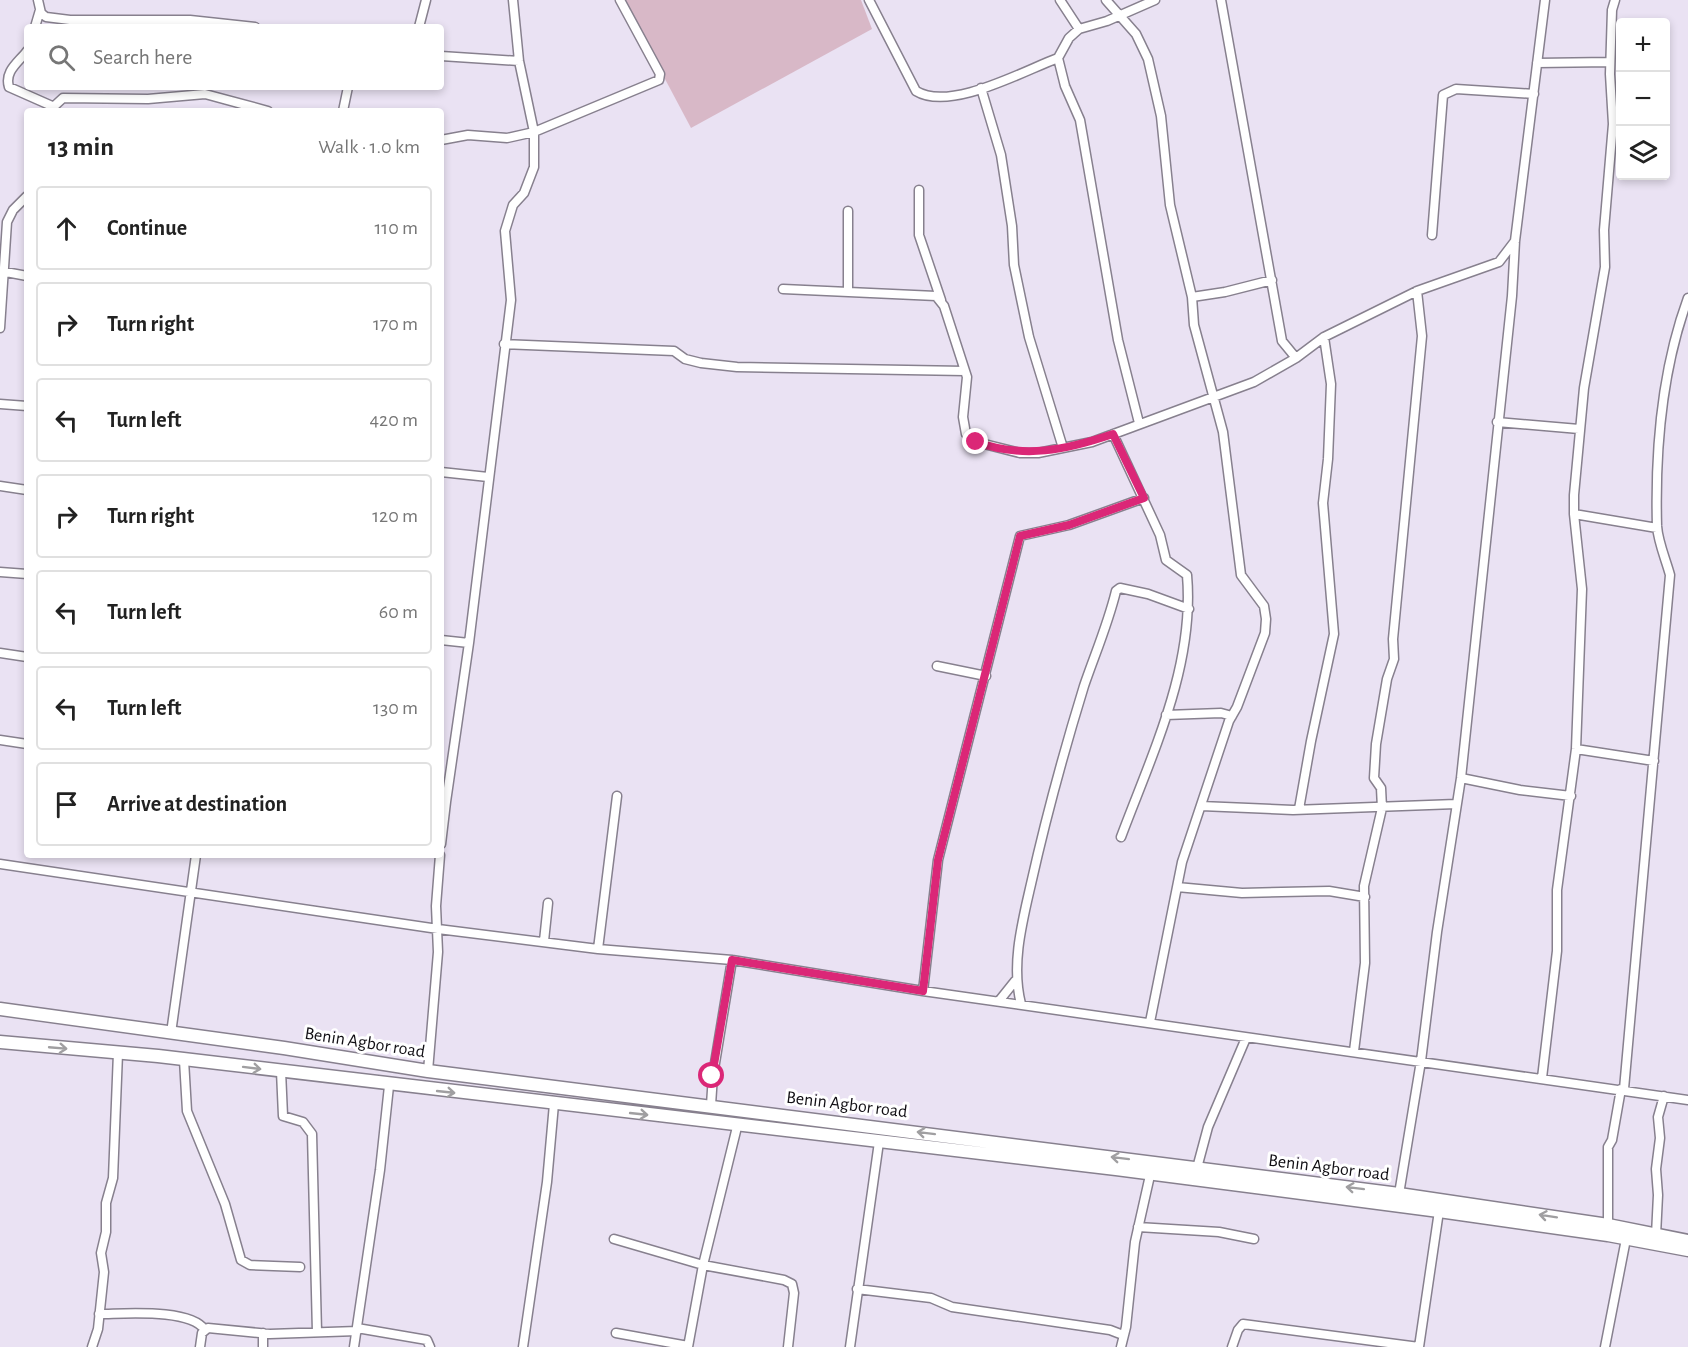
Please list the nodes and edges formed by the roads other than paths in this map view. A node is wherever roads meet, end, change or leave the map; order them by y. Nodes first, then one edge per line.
1 (38, 0) edge
2 (426, 0) edge
3 (513, 0) edge
4 (620, 0) edge
5 (869, 0) edge
6 (1060, 0) edge
7 (1106, 0) edge
8 (1155, 0) edge
9 (1221, 0) edge
10 (1545, 0) edge
11 (1615, 0) edge
12 (40, 10) junction
13 (1121, 16) junction
14 (36, 24) edge
15 (227, 24) edge
16 (420, 24) edge
17 (1079, 29) junction
18 (24, 55) edge
19 (444, 56) edge
20 (1058, 58) junction
21 (519, 60) junction
22 (1611, 62) junction
23 (1537, 63) junction
24 (5, 86) edge
25 (981, 88) junction
26 (348, 90) edge
27 (1534, 94) junction
28 (49, 108) edge
29 (52, 108) edge
30 (258, 108) edge
31 (344, 108) edge
32 (534, 132) junction
33 (444, 139) edge
34 (919, 190) dead end
35 (24, 200) edge
36 (848, 211) dead end
37 (1432, 235) dead end
38 (1515, 241) junction
39 (1499, 262) junction
40 (1514, 269) junction
41 (2, 271) edge
42 (24, 275) edge
43 (1272, 280) junction
44 (783, 289) dead end
45 (848, 291) junction
46 (1418, 291) junction
47 (1192, 297) junction
48 (1688, 298) edge
49 (941, 300) junction
50 (0, 328) edge
51 (1324, 337) junction
52 (504, 344) junction
53 (1296, 358) junction
54 (965, 371) junction
55 (1213, 397) junction
56 (0, 404) edge
57 (24, 406) edge
58 (1497, 422) junction
59 (1139, 423) junction
60 (1579, 429) junction
61 (1113, 434) junction
62 (1064, 448) junction
63 (444, 472) edge
64 (488, 477) junction
65 (0, 486) edge
66 (24, 490) edge
67 (1144, 498) junction
68 (1574, 514) junction
69 (1657, 528) junction
70 (0, 572) edge
71 (24, 574) edge
72 (1189, 609) junction
73 (444, 640) edge
74 (469, 643) junction
75 (0, 653) edge
76 (24, 657) edge
77 (936, 666) dead end
78 (986, 676) junction
79 (1166, 715) junction
80 (1232, 716) junction
81 (0, 740) edge
82 (24, 744) edge
83 (1576, 749) junction
84 (1654, 761) junction
85 (1461, 778) junction
86 (444, 795) edge
87 (617, 796) dead end
88 (1571, 796) junction
89 (1456, 804) junction
90 (1201, 806) junction
91 (1382, 808) junction
92 (1299, 809) junction
93 (1121, 837) dead end
94 (195, 858) edge
95 (440, 858) edge
96 (0, 864) edge
97 (1178, 888) junction
98 (189, 891) junction
99 (1365, 897) junction
100 (548, 903) dead end
101 (438, 929) junction
102 (544, 941) junction
103 (598, 948) junction
104 (732, 960) junction
105 (1015, 981) junction
106 (923, 991) junction
107 (999, 1001) junction
108 (1021, 1004) junction
109 (0, 1009) edge
110 (1150, 1022) junction
111 (171, 1033) junction
112 (1246, 1038) junction
113 (0, 1042) edge
114 (1354, 1051) junction
115 (118, 1053) junction
116 (184, 1060) junction
117 (1421, 1061) junction
118 (281, 1071) junction
119 (428, 1071) junction
120 (1542, 1078) junction
121 (389, 1086) junction
122 (1622, 1089) junction
123 (1664, 1096) junction
124 (1688, 1100) edge
125 (554, 1104) junction
126 (711, 1105) junction
127 (737, 1126) junction
128 (879, 1142) junction
129 (1151, 1168) junction
130 (1197, 1168) junction
131 (1399, 1194) junction
132 (1439, 1211) junction
133 (1608, 1225) junction
134 (1138, 1227) junction
135 (1656, 1235) junction
136 (614, 1239) dead end
137 (1254, 1239) dead end
138 (1626, 1239) junction
139 (1688, 1242) edge
140 (1688, 1250) edge
141 (703, 1265) junction
142 (300, 1267) dead end
143 (857, 1289) junction
144 (99, 1314) junction
145 (204, 1330) junction
146 (357, 1330) junction
147 (317, 1332) junction
148 (263, 1333) junction
149 (616, 1333) dead end
150 (1122, 1335) junction
151 (92, 1347) edge
152 (200, 1347) edge
153 (263, 1347) edge
154 (354, 1347) edge
155 (430, 1347) edge
156 (523, 1347) edge
157 (688, 1347) edge
158 (788, 1347) edge
159 (850, 1347) edge
160 (1121, 1347) edge
161 (1232, 1347) edge
162 (1419, 1347) edge
163 (1605, 1347) edge

1 - 12 street
2 - 16 street
3 - 21 street
4 - 32 street
5 - 25 street
6 - 17 street
7 - 13 street
8 - 13 street
9 - 43 street
10 - 23 street
11 - 22 street
12 - 14 street
12 - 15 street
13 - 17 street
13 - 47 street
17 - 20 street
18 - 24 street
19 - 21 street
20 - 25 street
20 - 59 street
21 - 32 street
22 - 23 street
22 - 60 street
23 - 27 street
24 - 28 street
25 - 62 street
26 - 31 street
27 - 37 street
27 - 38 street
29 - 30 street
32 - 33 street
32 - 52 street
34 - 49 street
35 - 41 street
36 - 45 street
38 - 39 street
38 - 40 street
39 - 40 street
39 - 46 street
40 - 58 street
41 - 42 street
41 - 50 street
43 - 47 street
43 - 53 street
44 - 45 street
45 - 49 street
46 - 51 street
46 - 91 street
47 - 55 street
48 - 69 street
49 - 54 street
51 - 53 street
51 - 92 street
52 - 54 street
52 - 64 street
53 - 55 street
54 - 62 street
55 - 59 street
55 - 80 street
56 - 57 street
58 - 60 street
58 - 85 street
59 - 61 street
60 - 68 street
61 - 62 street
61 - 67 street
63 - 64 street
64 - 74 street
65 - 66 street
67 - 72 street
67 - 78 street
68 - 69 street
68 - 83 street
69 - 84 street
70 - 71 street
72 - 79 street
72 - 105 street
73 - 74 street
74 - 86 street
75 - 76 street
77 - 78 street
78 - 106 street
79 - 80 street
79 - 93 street
80 - 90 street
81 - 82 street
83 - 84 street
83 - 88 street
84 - 122 street
85 - 88 street
85 - 89 street
87 - 103 street
88 - 120 street
89 - 91 street
89 - 117 street
90 - 92 street
90 - 97 street
91 - 92 street
91 - 99 street
94 - 98 street
95 - 101 street
96 - 98 street
97 - 99 street
97 - 110 street
98 - 101 street
98 - 111 street
99 - 114 street
100 - 102 street
101 - 102 street
101 - 119 street
102 - 103 street
103 - 104 street
104 - 106 street
104 - 126 street
105 - 107 street
105 - 108 street
106 - 107 street
107 - 108 street
108 - 110 street
109 - 111 highway, Benin Agbor road
110 - 112 street
111 - 119 highway, Benin Agbor road
112 - 114 street
112 - 130 street
113 -> 115 highway, Benin Agbor road
114 - 117 street
115 - 116 highway, Benin Agbor road
115 - 144 street
116 -> 118 highway, Benin Agbor road
116 - 142 street
117 - 120 street
117 - 131 street
118 - 121 highway, Benin Agbor road
118 - 147 street
119 - 126 highway, Benin Agbor road
120 - 122 street
121 -> 125 highway, Benin Agbor road
121 - 146 street
122 - 123 street
122 - 133 street
123 - 124 street
123 - 135 street
125 -> 127 highway, Benin Agbor road
125 - 156 street
129 -> 126 highway, Benin Agbor road
127 - 128 highway, Benin Agbor road
127 - 141 street
128 - 129 highway, Benin Agbor road
128 - 143 street
129 - 130 highway, Benin Agbor road
129 - 132 highway, Benin Agbor road
129 - 134 street
131 -> 130 highway, Benin Agbor road
133 -> 131 highway, Benin Agbor road
132 - 138 highway, Benin Agbor road
132 - 162 street
133 - 135 highway, Benin Agbor road
134 - 137 street
134 - 150 street
135 - 139 highway, Benin Agbor road
136 - 141 street
138 - 140 highway, Benin Agbor road
138 - 163 street
141 - 157 street
141 - 158 street
143 - 150 street
143 - 159 street
144 - 145 street
144 - 151 street
145 - 148 street
145 - 152 street
146 - 147 street
146 - 154 street
146 - 155 street
147 - 148 street
148 - 153 street
149 - 157 street
150 - 160 street
161 - 162 street

